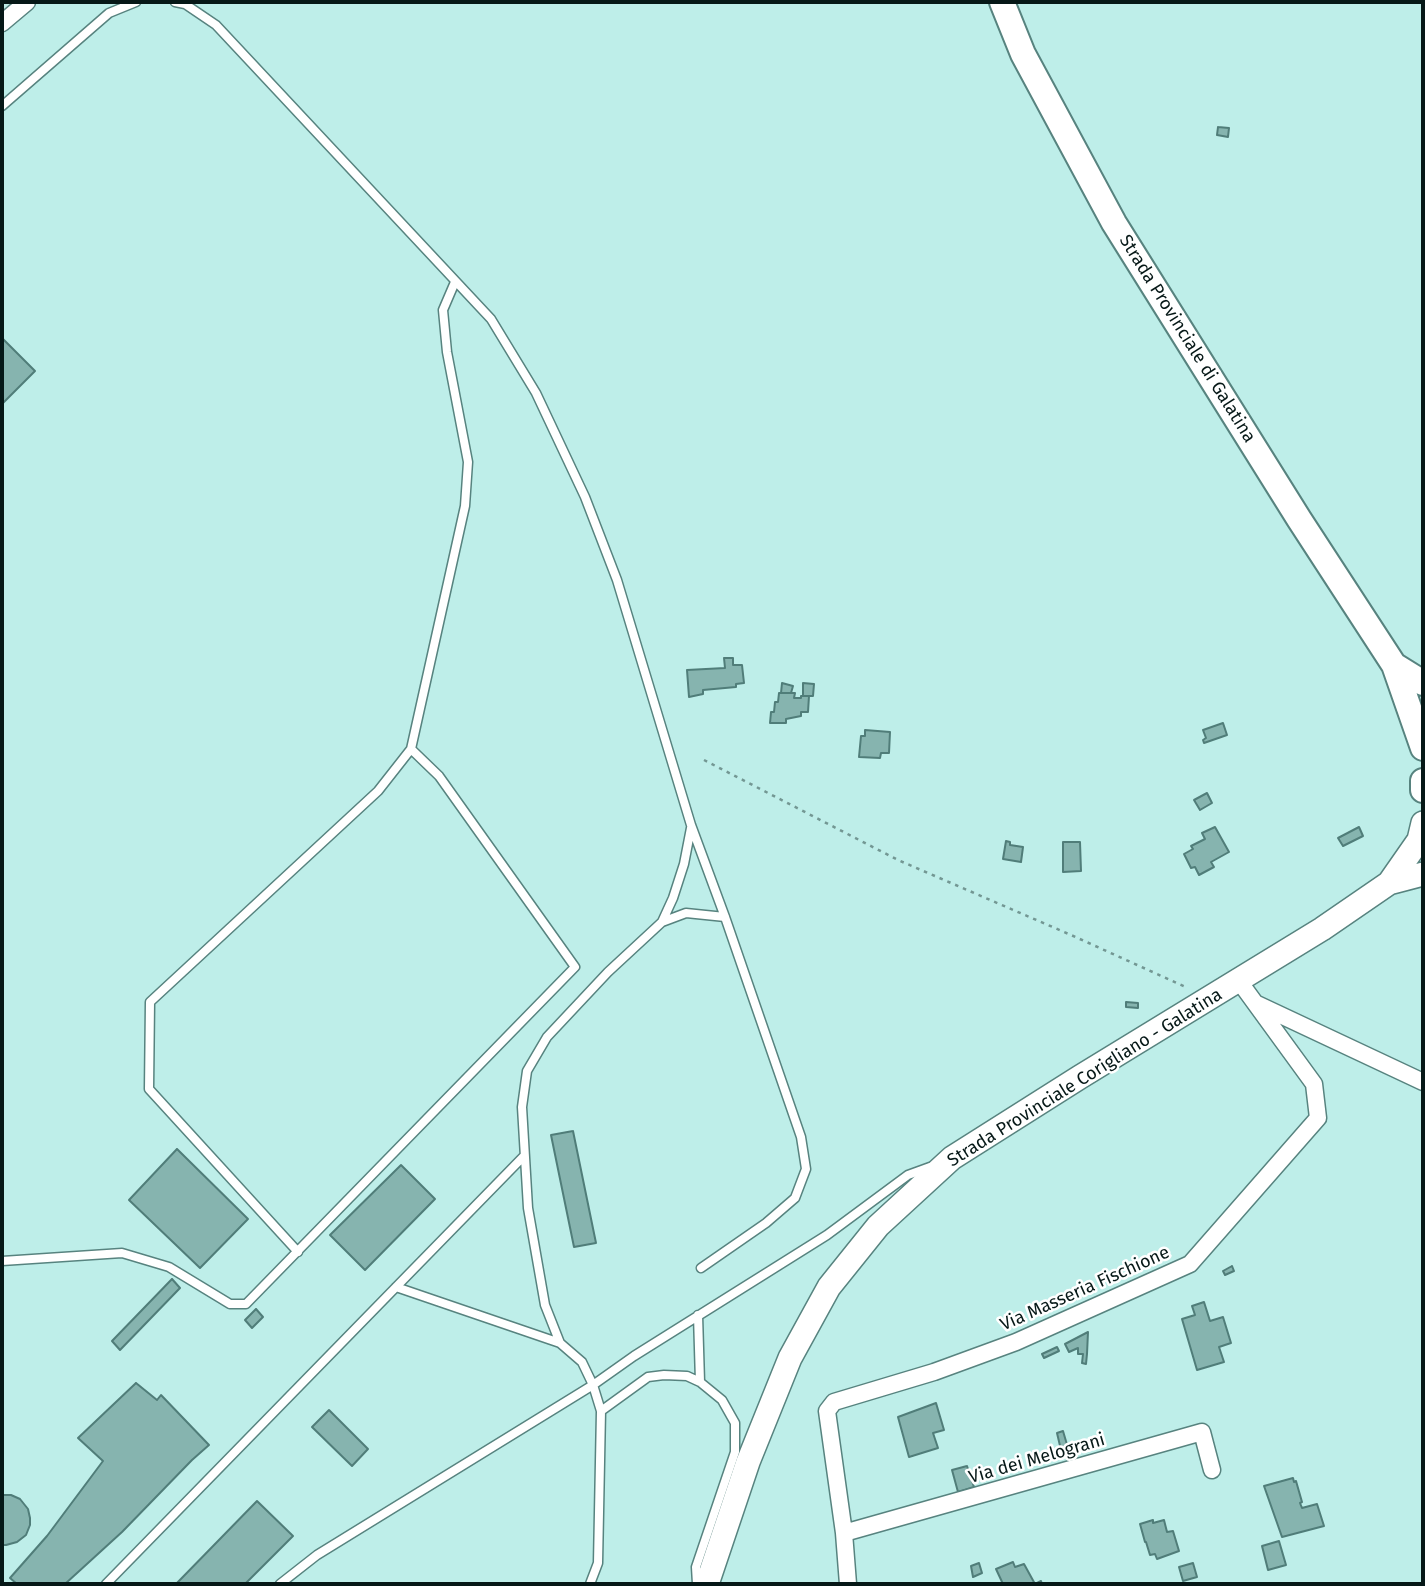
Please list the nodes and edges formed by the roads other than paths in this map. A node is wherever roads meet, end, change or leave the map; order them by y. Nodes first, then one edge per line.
1 (26, 2) edge
2 (136, 2) edge
3 (175, 2) edge
4 (1002, 2) edge
5 (2, 23) edge
6 (2, 106) edge
7 (455, 282) junction
8 (1394, 665) junction
9 (1423, 683) edge
10 (1423, 748) edge
11 (411, 749) junction
12 (1423, 781) edge
13 (1423, 790) edge
14 (1423, 823) edge
15 (691, 825) junction
16 (1423, 874) edge
17 (1389, 883) junction
18 (725, 917) junction
19 (662, 922) junction
20 (1239, 981) junction
21 (1256, 1003) junction
22 (1423, 1082) edge
23 (524, 1156) junction
24 (952, 1158) junction
25 (298, 1252) junction
26 (2, 1261) edge
27 (701, 1268) dead end
28 (396, 1287) junction
29 (698, 1315) junction
30 (559, 1343) junction
31 (701, 1382) junction
32 (593, 1385) junction
33 (600, 1411) junction
34 (1212, 1470) dead end
35 (844, 1533) junction
36 (106, 1584) edge
37 (280, 1584) edge
38 (590, 1584) edge
39 (697, 1584) edge
40 (707, 1584) edge
41 (848, 1584) edge

1 - 5 street
2 - 6 lane
3 - 7 lane
4 - 8 main road, Strada Provinciale di Galatina
7 - 11 lane
7 - 15 lane
8 - 9 main road, Strada Provinciale di Galatina
8 - 10 main road, Strada Provinciale di Galatina
11 - 25 lane
11 - 25 lane
12 - 13 main road
14 - 17 main road, Strada Provinciale Corigliano - Galatina
15 - 18 lane
15 - 19 lane
16 - 17 main road, Strada Provinciale Corigliano - Galatina
17 - 20 main road, Strada Provinciale Corigliano - Galatina
18 - 19 lane
18 - 27 lane
19 - 23 lane
20 - 21 street, Via Masseria Fischione
20 - 24 main road, Strada Provinciale Corigliano - Galatina
21 - 22 street
21 - 35 street, Via Masseria Fischione
23 - 28 lane
23 - 30 lane
24 - 29 lane
24 - 40 main road, Strada Provinciale Corigliano - Galatina
25 - 26 lane
28 - 30 lane
28 - 36 lane
29 - 31 lane
29 - 32 lane
30 - 32 lane
31 - 33 lane
31 - 39 lane
32 - 33 lane
32 - 37 lane
33 - 38 lane
34 - 35 street, Via dei Melograni
35 - 41 street, Via Masseria Fischione

